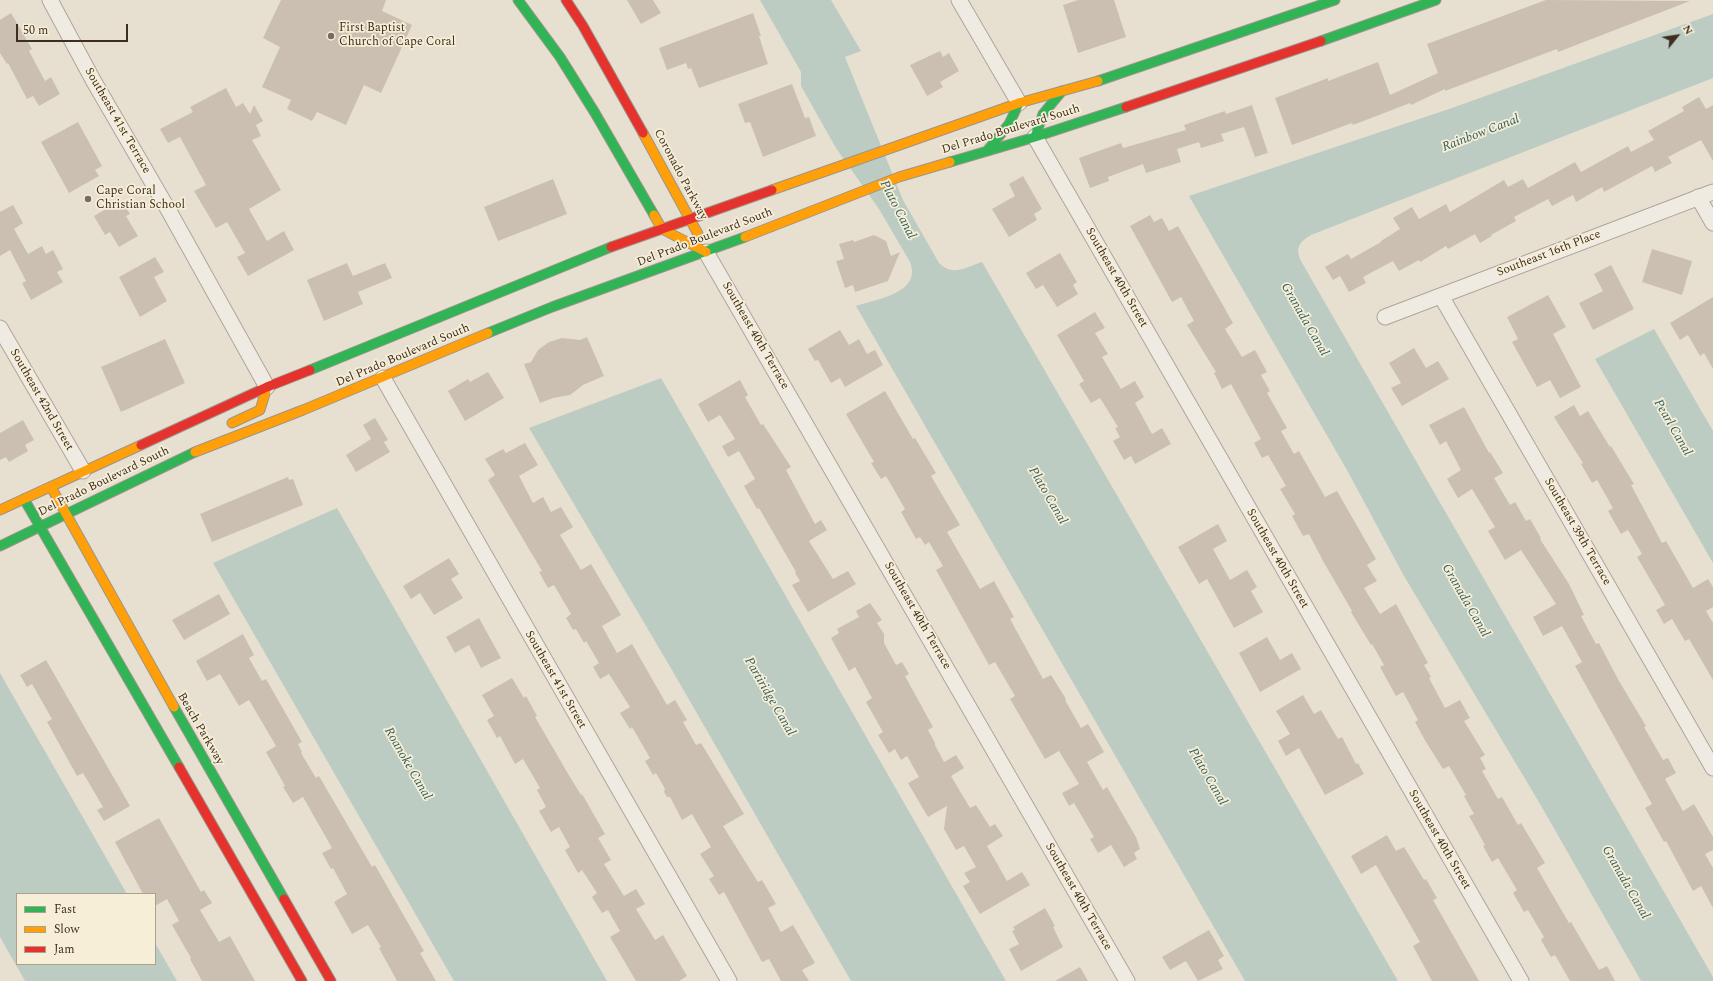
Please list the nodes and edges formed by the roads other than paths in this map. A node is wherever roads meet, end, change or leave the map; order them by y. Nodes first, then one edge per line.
1 (50, 0) edge
2 (518, 0) edge
3 (566, 0) edge
4 (959, 0) edge
5 (1335, 0) edge
6 (1436, 0) edge
7 (1062, 91) junction
8 (1019, 103) junction
9 (1035, 136) junction
10 (987, 151) junction
11 (1713, 192) edge
12 (1698, 197) junction
13 (691, 219) junction
14 (1713, 223) edge
15 (662, 229) junction
16 (706, 252) junction
17 (1441, 296) junction
18 (1384, 317) dead end
19 (0, 328) edge
20 (392, 338) junction
21 (385, 350) dead end
22 (382, 371) junction
23 (267, 387) junction
24 (226, 426) dead end
25 (202, 440) dead end
26 (197, 451) junction
27 (83, 471) junction
28 (50, 487) junction
29 (24, 499) junction
30 (0, 510) edge
31 (66, 514) junction
32 (39, 527) junction
33 (0, 546) edge
34 (1713, 768) edge
35 (302, 981) edge
36 (331, 981) edge
37 (729, 981) edge
38 (1127, 981) edge
39 (1520, 981) edge

1 - 23 street, Southeast 41st Terrace
2 - 15 main road
3 - 13 main road, Coronado Parkway
4 - 8 street
5 - 7 main road, Del Prado Boulevard South
6 - 9 main road, Del Prado Boulevard South
7 - 8 main road, Del Prado Boulevard South
7 - 9 main road
8 - 10 main road
8 - 13 main road, Del Prado Boulevard South
9 - 10 main road, Del Prado Boulevard South
9 - 39 street, Southeast 40th Street
10 - 16 main road, Del Prado Boulevard South
11 - 12 street, Southeast 16th Place
12 - 14 street
12 - 17 street, Southeast 16th Place
13 - 15 main road, Del Prado Boulevard South
13 - 16 main road, Coronado Parkway
15 - 16 main road
15 - 20 main road, Del Prado Boulevard South
16 - 22 main road, Del Prado Boulevard South
16 - 38 street, Southeast 40th Terrace
17 - 18 street, Southeast 16th Place
17 - 34 street, Southeast 39th Terrace
19 - 27 street, Southeast 42nd Street
20 - 21 main road
20 - 23 main road, Del Prado Boulevard South
22 - 26 main road, Del Prado Boulevard South
22 - 37 street, Southeast 41st Street
23 - 24 main road
23 - 27 main road, Del Prado Boulevard South
25 - 26 main road
26 - 31 main road, Del Prado Boulevard South
27 - 28 main road, Del Prado Boulevard South
28 - 29 main road, Del Prado Boulevard South
28 - 31 main road, Beach Parkway
29 - 30 main road, Del Prado Boulevard South
29 - 32 main road
31 - 32 main road, Del Prado Boulevard South
31 - 36 main road, Beach Parkway
32 - 33 main road, Del Prado Boulevard South
32 - 35 main road

